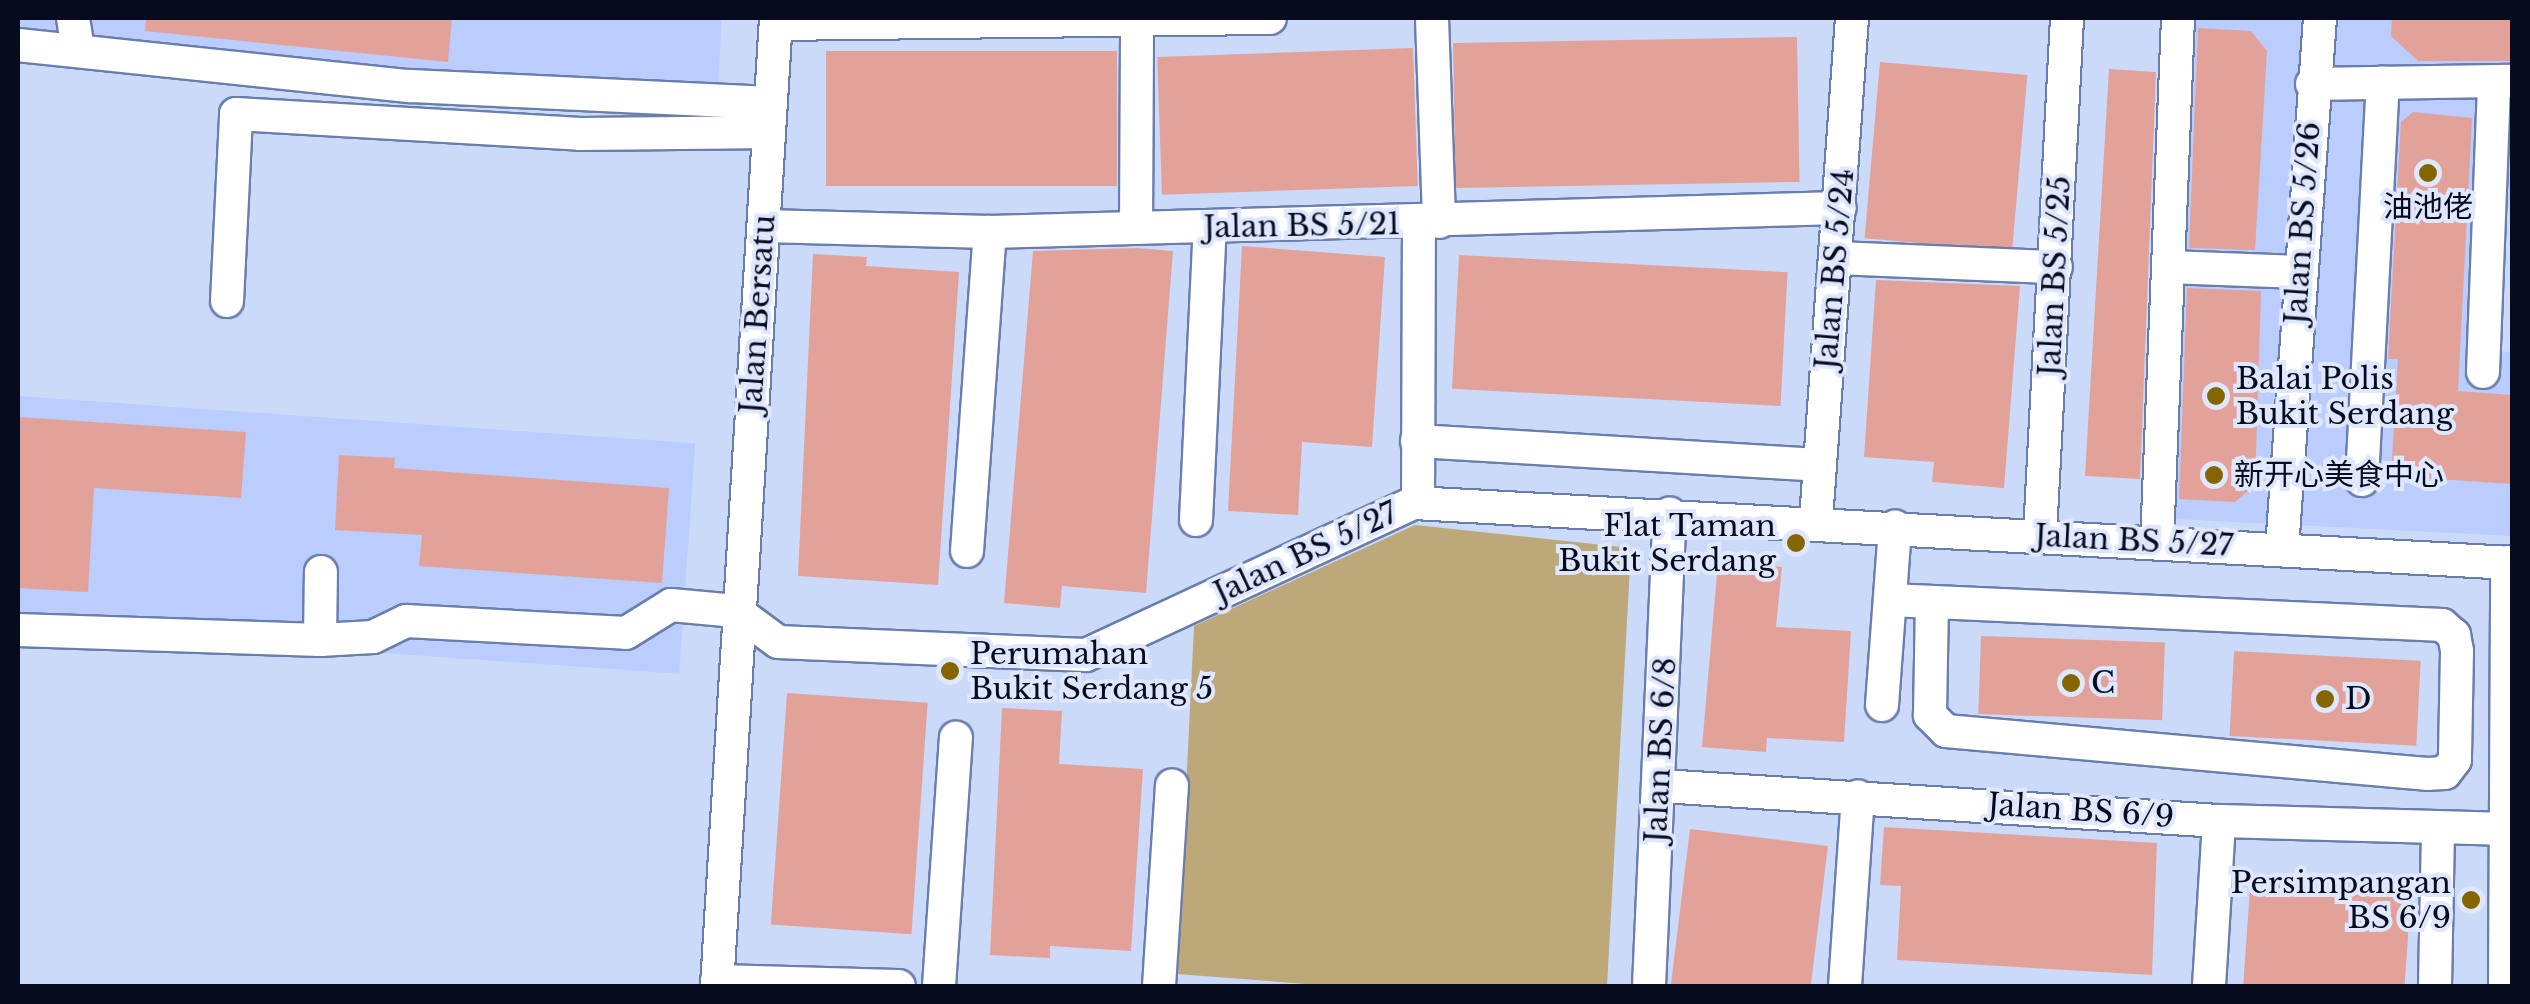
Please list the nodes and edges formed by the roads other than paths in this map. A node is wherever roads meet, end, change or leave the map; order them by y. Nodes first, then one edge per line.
1 (72, 18) edge
2 (1270, 18) edge
3 (1432, 18) edge
4 (1852, 18) edge
5 (2067, 18) edge
6 (2178, 18) edge
7 (2320, 18) edge
8 (1137, 20) edge
9 (776, 21) edge
10 (18, 45) edge
11 (78, 51) junction
12 (2503, 82) edge
13 (2383, 83) junction
14 (2312, 84) junction
15 (770, 118) junction
16 (1840, 208) junction
17 (1429, 223) junction
18 (764, 226) junction
19 (1136, 228) junction
20 (1210, 228) junction
21 (990, 232) junction
22 (1838, 258) junction
23 (2056, 266) junction
24 (2168, 267) junction
25 (2300, 272) junction
26 (228, 301) dead end
27 (2483, 372) dead end
28 (1417, 441) junction
29 (1818, 465) junction
30 (2362, 480) dead end
31 (1418, 503) junction
32 (1670, 513) junction
33 (1196, 520) dead end
34 (1816, 520) junction
35 (1895, 526) junction
36 (2040, 535) junction
37 (2157, 543) junction
38 (2282, 549) junction
39 (967, 550) dead end
40 (2510, 562) edge
41 (321, 572) dead end
42 (1890, 600) junction
43 (1932, 602) junction
44 (736, 611) junction
45 (18, 630) edge
46 (320, 640) junction
47 (1882, 705) dead end
48 (956, 738) dead end
49 (1172, 785) dead end
50 (1661, 786) junction
51 (1858, 796) junction
52 (2219, 821) junction
53 (2438, 828) junction
54 (2502, 830) junction
55 (717, 984) edge
56 (899, 986) edge
57 (939, 986) edge
58 (1158, 986) edge
59 (1649, 986) edge
60 (1845, 986) edge
61 (2209, 986) edge
62 (2435, 986) edge
63 (2505, 986) edge

1 - 11 street
2 - 8 street
3 - 17 street
4 - 16 street, Jalan BS 5/24
5 - 23 street, Jalan BS 5/25
6 - 24 street
7 - 14 street, Jalan BS 5/26
8 - 9 street
8 - 19 street
9 - 15 street, Jalan Bersatu
10 - 11 street
11 - 15 street
12 - 13 street
12 - 27 street
13 - 14 street
13 - 30 street
14 - 25 street, Jalan BS 5/26
15 - 18 street, Jalan Bersatu
15 - 26 street
16 - 17 street, Jalan BS 5/21
16 - 22 street, Jalan BS 5/24
17 - 20 street, Jalan BS 5/21
17 - 28 street
18 - 21 street, Jalan BS 5/21
18 - 44 street, Jalan Bersatu
19 - 20 street, Jalan BS 5/21
19 - 21 street, Jalan BS 5/21
20 - 33 street
21 - 39 street
22 - 23 street
22 - 29 street, Jalan BS 5/24
23 - 36 street, Jalan BS 5/25
24 - 25 street
24 - 37 street
25 - 38 street, Jalan BS 5/26
28 - 29 street
28 - 31 street
29 - 34 street, Jalan BS 5/24
31 - 32 street, Jalan BS 5/27
31 - 44 street, Jalan BS 5/27
32 - 34 street, Jalan BS 5/27
32 - 50 street, Jalan BS 6/8
34 - 35 street, Jalan BS 5/27
35 - 36 street, Jalan BS 5/27
35 - 42 street
36 - 37 street, Jalan BS 5/27
37 - 38 street, Jalan BS 5/27
38 - 40 street, Jalan BS 5/27
40 - 54 street
41 - 46 street
42 - 43 street
42 - 47 street
43 - 43 street
44 - 46 street
44 - 55 street
45 - 46 street
48 - 57 street
49 - 58 street
50 - 51 street, Jalan BS 6/9
50 - 59 street, Jalan BS 6/8
51 - 52 street, Jalan BS 6/9
51 - 60 street
52 - 53 street, Jalan BS 6/9
52 - 61 street
53 - 54 street, Jalan BS 6/9
53 - 62 street
54 - 63 street
55 - 56 street

